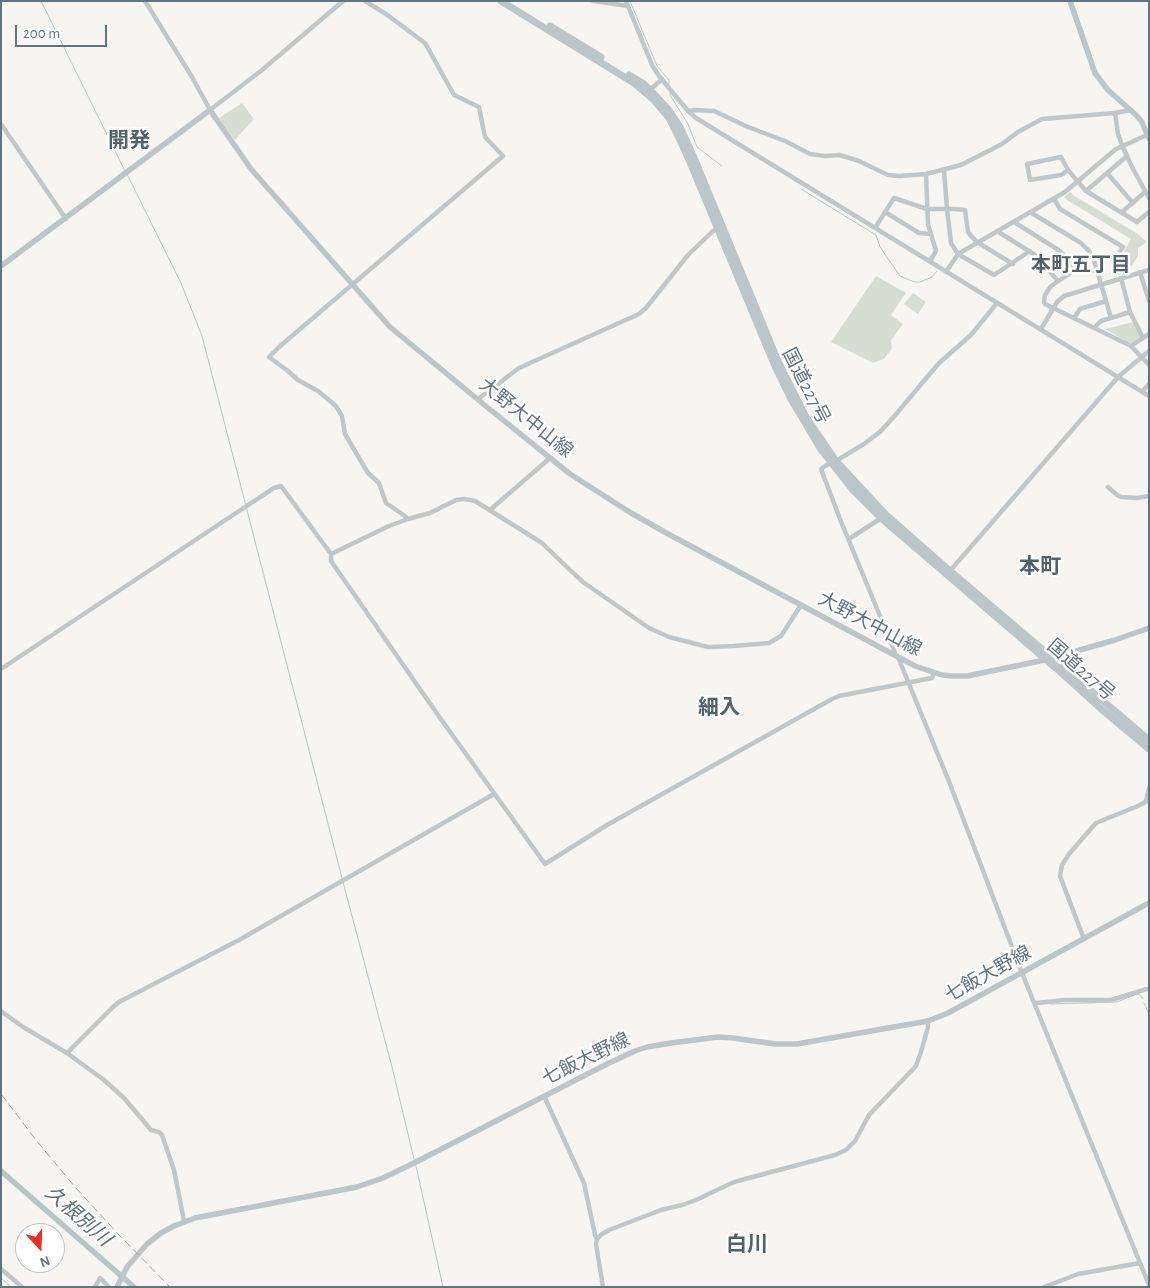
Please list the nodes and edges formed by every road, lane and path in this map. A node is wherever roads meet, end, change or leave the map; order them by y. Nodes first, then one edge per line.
1 (145, 1) edge
2 (343, 1) edge
3 (365, 1) edge
4 (500, 1) edge
5 (510, 1) edge
6 (593, 1) edge
7 (1070, 1) edge
8 (627, 4) edge
9 (662, 79) junction
10 (648, 92) junction
11 (210, 110) junction
12 (1131, 110) junction
13 (688, 111) junction
14 (1116, 113) junction
15 (1, 124) edge
16 (1148, 137) edge
17 (1122, 146) junction
18 (1127, 156) junction
19 (944, 170) junction
20 (1068, 170) junction
21 (1107, 173) junction
22 (926, 174) junction
23 (1078, 181) junction
24 (1086, 191) junction
25 (1145, 192) junction
26 (1149, 198) edge
27 (1054, 199) junction
28 (1133, 203) junction
29 (927, 209) junction
30 (946, 209) junction
31 (885, 212) junction
32 (1030, 212) junction
33 (1122, 212) junction
34 (1149, 212) edge
35 (66, 219) junction
36 (1014, 222) junction
37 (720, 228) junction
38 (875, 228) junction
39 (997, 231) junction
40 (931, 234) junction
41 (977, 242) junction
42 (1030, 251) junction
43 (958, 254) junction
44 (1092, 257) junction
45 (930, 261) junction
46 (1012, 264) junction
47 (1, 266) edge
48 (1096, 270) junction
49 (1149, 270) edge
50 (1076, 271) junction
51 (946, 272) junction
52 (1140, 272) junction
53 (1121, 278) junction
54 (1058, 282) junction
55 (1101, 284) junction
56 (352, 285) junction
57 (1106, 301) junction
58 (1149, 301) edge
59 (997, 303) junction
60 (1053, 308) junction
61 (1130, 312) junction
62 (1074, 318) junction
63 (1111, 318) junction
64 (1094, 328) junction
65 (1041, 329) junction
66 (1149, 334) edge
67 (1143, 338) junction
68 (1131, 346) junction
69 (1149, 351) edge
70 (1140, 357) junction
71 (1149, 365) edge
72 (1118, 377) junction
73 (1149, 384) edge
74 (1142, 392) junction
75 (1149, 396) edge
76 (478, 399) junction
77 (550, 458) junction
78 (833, 461) junction
79 (1108, 488) dead end
80 (1149, 496) edge
81 (490, 510) junction
82 (883, 517) junction
83 (408, 519) junction
84 (849, 539) junction
85 (331, 554) junction
86 (948, 573) junction
87 (801, 605) junction
88 (1149, 628) edge
89 (896, 656) junction
90 (1048, 659) junction
91 (1, 669) edge
92 (934, 673) junction
93 (908, 683) junction
94 (1149, 740) edge
95 (1149, 748) edge
96 (1149, 788) edge
97 (494, 794) junction
98 (1148, 800) edge
99 (1149, 903) edge
100 (1084, 939) junction
101 (1022, 973) junction
102 (1147, 989) dead end
103 (1036, 1003) junction
104 (1, 1010) edge
105 (928, 1021) junction
106 (67, 1053) junction
107 (544, 1096) junction
108 (184, 1222) junction
109 (597, 1238) junction
110 (1140, 1263) junction
111 (1, 1269) edge
112 (1149, 1284) edge
113 (22, 1287) edge
114 (95, 1287) edge
115 (109, 1287) edge
116 (117, 1287) edge
117 (603, 1287) edge
118 (1044, 1287) edge

1 - 11 street
2 - 11 street
3 - 56 street
4 - 10 highway, 国道227号
5 - 10 highway, 国道227号
6 - 8 street
7 - 12 main road
8 - 9 street
9 - 10 street
9 - 13 street
10 - 37 highway, 国道227号
11 - 35 main road
11 - 56 main road, 大野大中山線
12 - 14 street
12 - 16 main road
13 - 22 street
13 - 38 street
14 - 17 street
14 - 19 street
15 - 35 street
16 - 17 street
17 - 18 street
17 - 23 street
18 - 21 street
18 - 25 street
19 - 22 street
19 - 30 street
20 - 20 street
20 - 23 street
21 - 24 street
21 - 28 street
22 - 29 street
23 - 24 street
23 - 27 street
24 - 33 street
25 - 26 street
25 - 28 street
27 - 32 street
27 - 44 street
28 - 33 street
29 - 30 street
29 - 31 street
29 - 40 street
30 - 41 street
30 - 43 street
31 - 38 street
31 - 40 street
32 - 36 street
32 - 44 street
33 - 34 street
35 - 47 main road
36 - 39 street
36 - 50 street
37 - 76 street
37 - 78 highway, 国道227号
38 - 45 street
39 - 41 street
39 - 42 street
40 - 45 street
41 - 43 street
41 - 46 street
42 - 46 street
42 - 54 street
43 - 46 street
43 - 51 street
44 - 48 street
45 - 51 street
48 - 50 street
48 - 55 street
49 - 52 street
50 - 54 street
51 - 59 street
52 - 53 street
52 - 58 street
53 - 55 street
53 - 61 street
54 - 60 street
55 - 57 street
55 - 60 street
56 - 76 main road, 大野大中山線
56 - 83 street
57 - 62 street
57 - 63 street
59 - 65 street
59 - 78 street
60 - 62 street
60 - 65 street
61 - 63 street
61 - 67 street
62 - 64 street
63 - 64 street
64 - 68 street
65 - 72 street
66 - 67 street
67 - 68 street
68 - 70 street
69 - 70 street
70 - 71 street
70 - 72 street
72 - 74 street
72 - 86 street
73 - 74 street
74 - 75 street
76 - 77 main road, 大野大中山線
77 - 81 street
77 - 87 main road, 大野大中山線
78 - 82 highway, 国道227号
78 - 84 street
79 - 80 street
81 - 83 street
81 - 87 street
82 - 84 street
82 - 86 highway, 国道227号
83 - 85 street
84 - 89 street
85 - 91 street
85 - 97 street
86 - 90 highway, 国道227号
87 - 89 main road, 大野大中山線
88 - 90 main road, 大野大中山線
89 - 92 main road, 大野大中山線
89 - 93 street
90 - 92 main road, 大野大中山線
90 - 94 highway, 国道227号
90 - 95 highway, 国道227号
92 - 93 street
93 - 97 street
93 - 101 street
96 - 98 street
97 - 106 street
98 - 100 street
99 - 100 main road, 七飯大野線
100 - 101 main road, 七飯大野線
101 - 103 street
101 - 105 main road, 七飯大野線
102 - 103 street
103 - 110 street
104 - 106 street
105 - 107 main road, 七飯大野線
105 - 109 street
106 - 108 street
107 - 108 main road, 七飯大野線
107 - 109 street
108 - 116 main road, 七飯大野線
109 - 117 street
110 - 112 street
110 - 118 street
111 - 113 street
114 - 115 street

